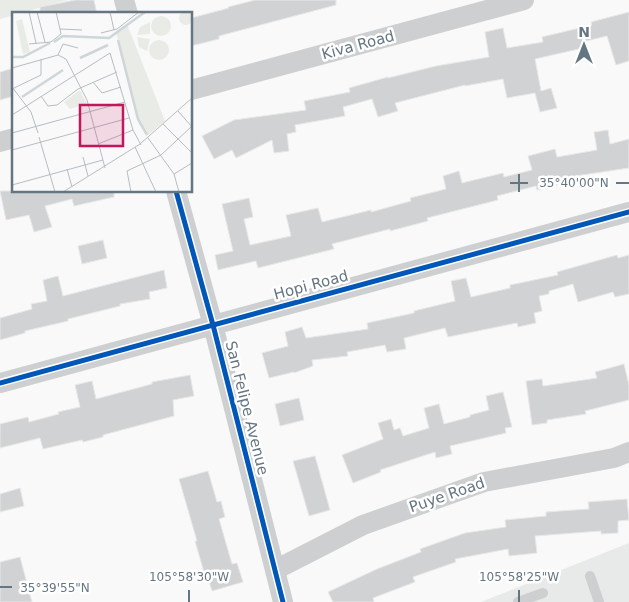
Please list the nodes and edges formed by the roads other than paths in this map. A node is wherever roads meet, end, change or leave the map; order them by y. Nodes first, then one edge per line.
1 (524, 0) edge
2 (192, 90) edge
3 (176, 192) edge
4 (629, 212) edge
5 (213, 325) junction
6 (0, 383) edge
7 (629, 452) edge
8 (275, 570) junction
9 (590, 576) dead end
10 (543, 593) dead end
11 (283, 602) edge
12 (518, 602) edge
13 (599, 602) edge

1 - 2 street, Kiva Road
3 - 5 street, San Felipe Avenue
4 - 5 street, Hopi Road
5 - 6 street, Hopi Road
5 - 8 street, San Felipe Avenue
7 - 8 street, Puye Road
8 - 11 street, San Felipe Avenue
9 - 13 lane
10 - 12 lane

